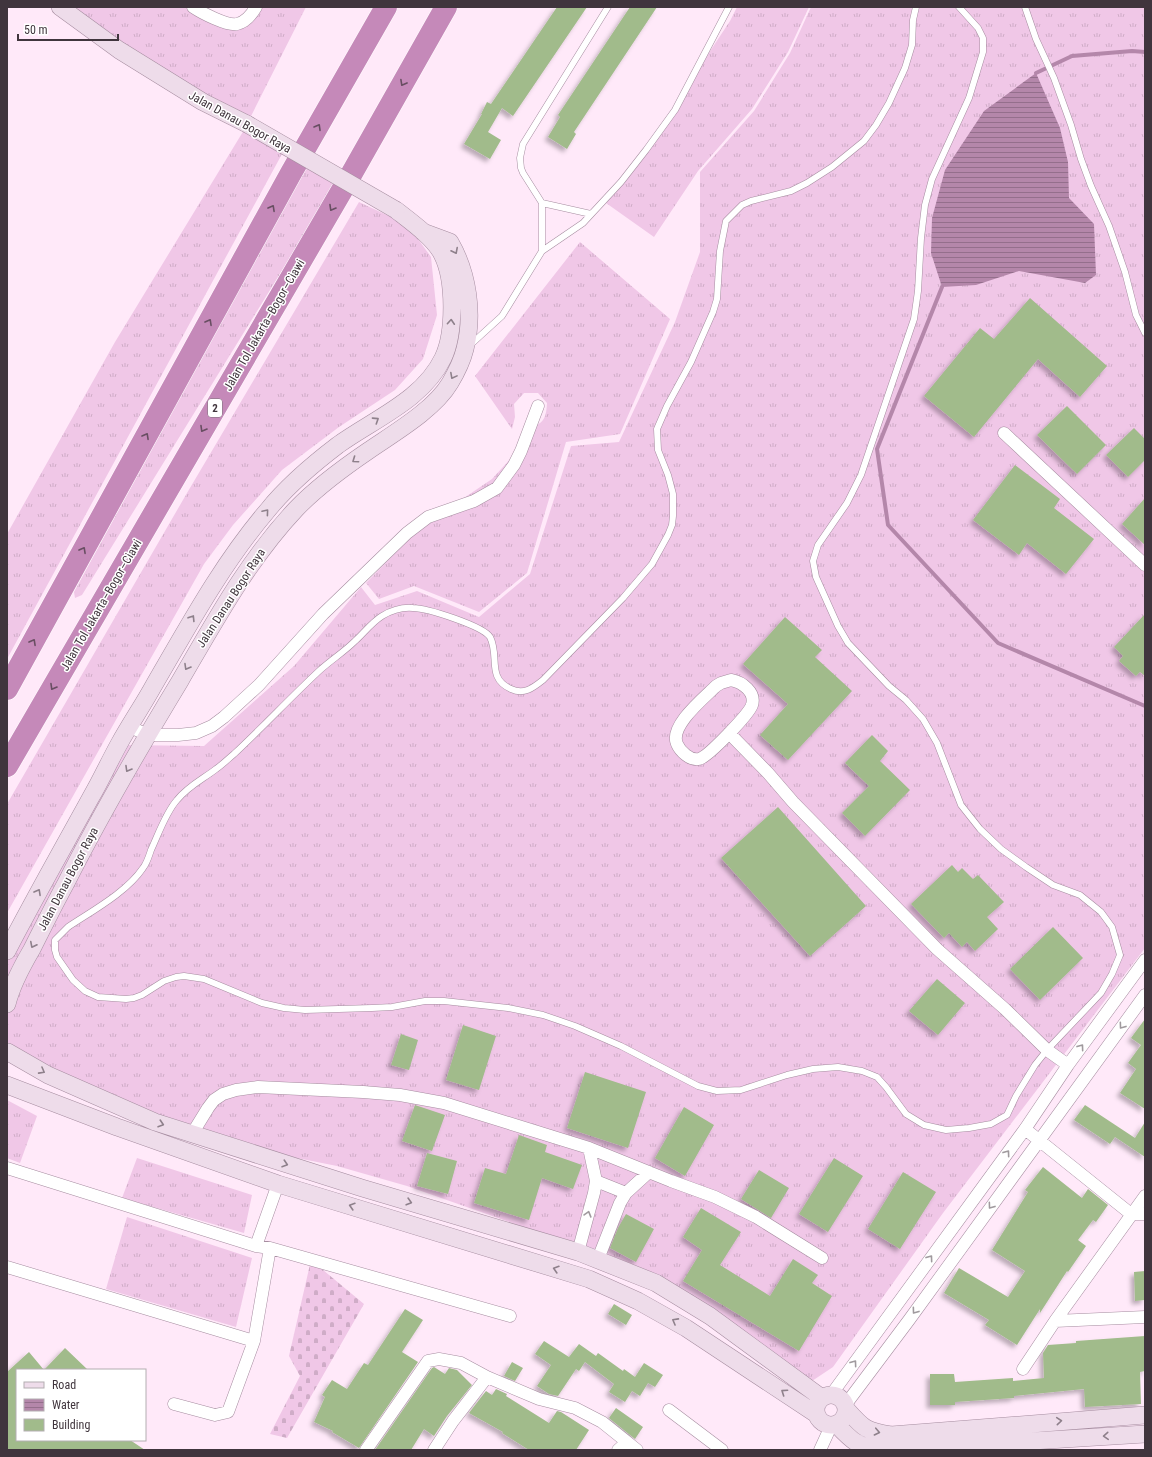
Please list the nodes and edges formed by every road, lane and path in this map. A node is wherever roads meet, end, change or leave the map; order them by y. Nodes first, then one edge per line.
1 (60, 7) edge
2 (193, 7) edge
3 (256, 7) edge
4 (375, 7) edge
5 (386, 7) edge
6 (446, 7) edge
7 (454, 7) edge
8 (608, 7) edge
9 (729, 7) edge
10 (916, 7) edge
11 (959, 7) edge
12 (1025, 7) edge
13 (422, 49) junction
14 (360, 54) junction
15 (542, 203) junction
16 (591, 214) junction
17 (423, 232) junction
18 (542, 251) junction
19 (1145, 333) edge
20 (465, 350) junction
21 (538, 406) dead end
22 (1004, 433) dead end
23 (1145, 565) edge
24 (7, 689) edge
25 (130, 727) junction
26 (729, 734) junction
27 (148, 735) junction
28 (7, 766) edge
29 (7, 951) edge
30 (1145, 960) edge
31 (1145, 995) edge
32 (7, 1004) edge
33 (1047, 1050) junction
34 (7, 1053) edge
35 (1068, 1065) junction
36 (7, 1085) edge
37 (1025, 1129) junction
38 (192, 1134) junction
39 (1039, 1140) junction
40 (589, 1148) junction
41 (7, 1168) edge
42 (649, 1172) junction
43 (596, 1181) junction
44 (278, 1184) junction
45 (626, 1193) junction
46 (1145, 1196) edge
47 (1131, 1214) junction
48 (1145, 1214) edge
49 (256, 1246) junction
50 (270, 1248) junction
51 (578, 1252) junction
52 (822, 1258) dead end
53 (598, 1259) junction
54 (7, 1266) edge
55 (510, 1316) dead end
56 (1145, 1317) edge
57 (1055, 1322) junction
58 (254, 1341) junction
59 (1023, 1369) dead end
60 (487, 1376) junction
61 (827, 1396) junction
62 (174, 1404) dead end
63 (846, 1407) junction
64 (669, 1410) dead end
65 (816, 1414) junction
66 (1145, 1415) edge
67 (1020, 1424) junction
68 (834, 1425) junction
69 (1145, 1434) edge
70 (1023, 1442) junction
71 (622, 1446) edge
72 (366, 1450) edge
73 (434, 1450) edge
74 (637, 1450) edge
75 (722, 1450) edge
76 (820, 1450) edge
77 (880, 1450) edge
78 (886, 1450) edge

1 - 17 street, Jalan Danau Bogor Raya, bridge
2 - 3 street
4 - 14 highway
5 - 14 highway
6 - 13 highway, Jalan Tol Jakarta–Bogor–Ciawi / 2
7 - 13 highway
8 - 15 lane
9 - 16 lane
10 - 33 lane
11 - 33 lane
12 - 19 lane
13 -> 28 highway, Jalan Tol Jakarta–Bogor–Ciawi / 2
24 -> 14 highway
15 - 16 lane
15 - 18 lane
16 - 18 lane
17 -> 20 street, Jalan Danau Bogor Raya
25 -> 17 street, Jalan Danau Bogor Raya
18 - 20 lane
20 -> 27 street, Jalan Danau Bogor Raya
21 - 27 street
22 - 23 street
25 - 27 street
29 -> 25 street, Jalan Danau Bogor Raya
26 - 26 street
26 - 33 street
27 -> 32 street, Jalan Danau Bogor Raya
35 -> 30 street
31 -> 39 street
33 - 35 street
34 -> 38 street
35 - 37 street
36 - 44 street
37 - 39 street
61 -> 37 street
38 - 40 street
38 -> 51 street
39 - 47 street
39 -> 63 street
40 - 42 street
40 - 43 street
41 - 49 street
42 - 45 street
42 - 52 street
43 - 45 street
51 -> 43 street
44 - 49 street
65 -> 44 street
45 - 53 street
46 - 47 street
47 - 48 street
47 - 57 street
49 - 50 street
50 - 55 street
50 - 58 street
51 - 53 street
53 - 61 street
54 - 58 street
56 - 57 street
57 - 59 street
58 - 62 street
60 - 71 street
60 - 72 street
60 - 73 street
61 - 63 street
61 - 65 street
63 -> 67 street
63 - 68 street
64 - 75 street
65 - 68 street
67 -> 66 street
67 - 70 street
68 - 76 street
68 - 77 street
69 -> 70 street
70 - 78 street
71 - 74 street

